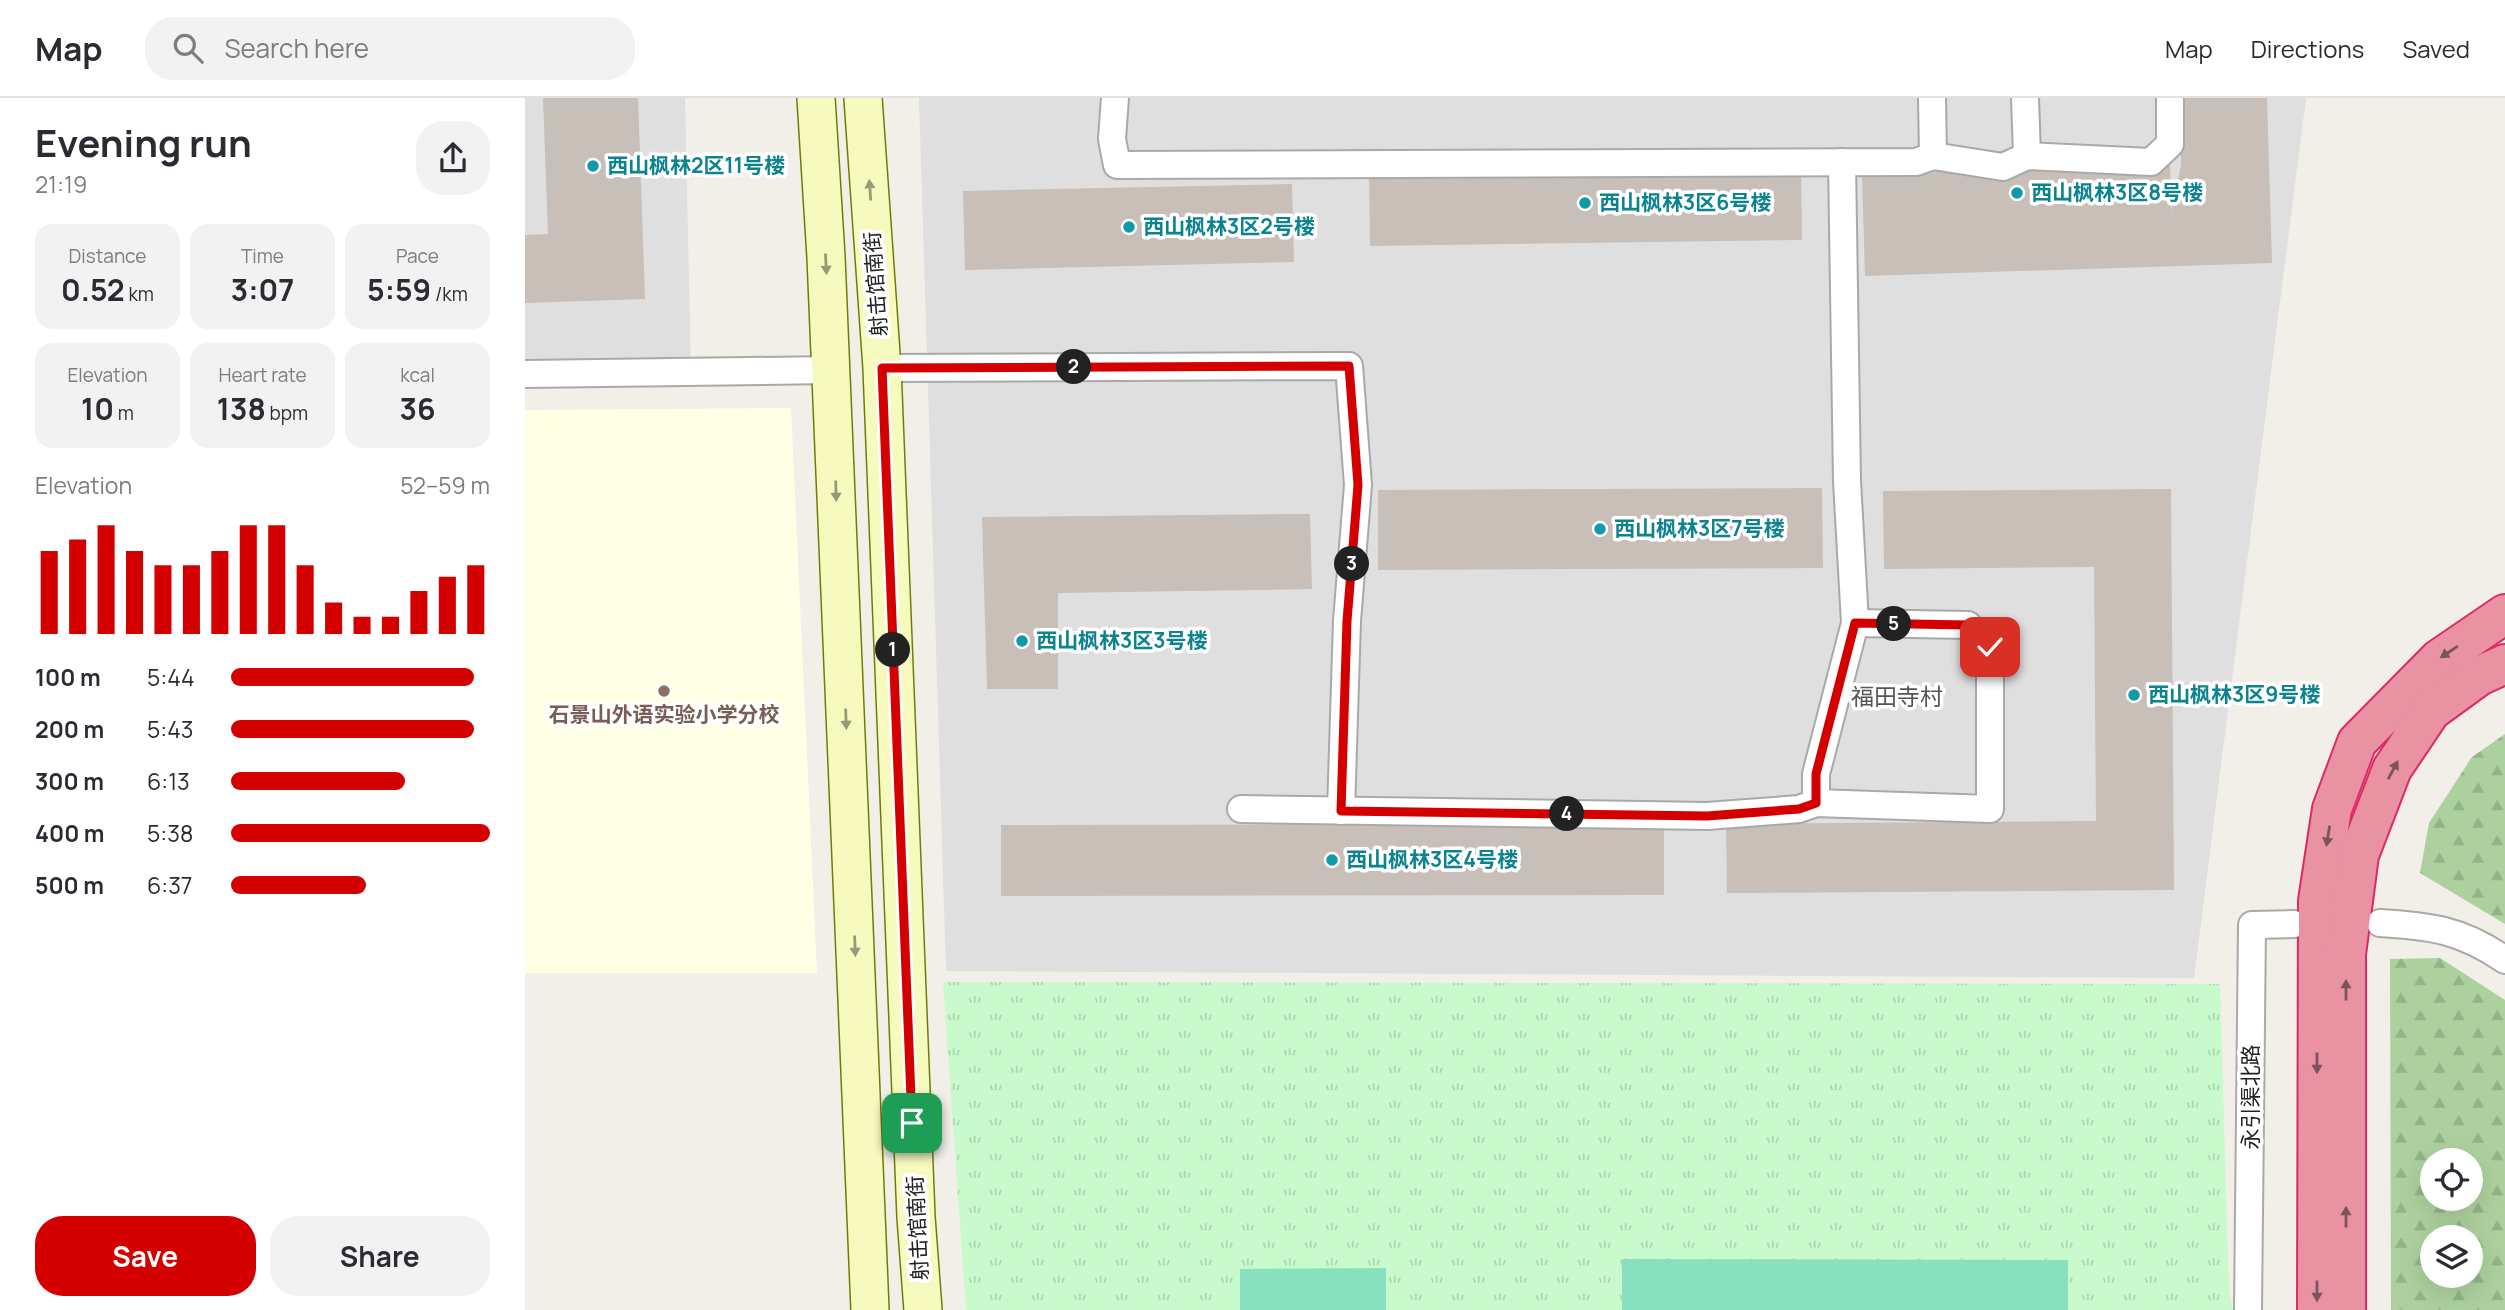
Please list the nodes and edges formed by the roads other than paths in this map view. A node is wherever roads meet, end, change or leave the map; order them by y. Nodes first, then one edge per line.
1 (816, 98) edge
2 (863, 98) edge
3 (1115, 98) edge
4 (1932, 98) edge
5 (2025, 98) edge
6 (2170, 98) edge
7 (1933, 156) junction
8 (2027, 156) junction
9 (1842, 163) junction
10 (882, 368) junction
11 (831, 370) junction
12 (525, 374) edge
13 (2505, 614) edge
14 (1855, 623) junction
15 (2505, 664) edge
16 (1816, 803) junction
17 (1241, 809) dead end
18 (1341, 811) junction
19 (2380, 923) dead end
20 (2294, 924) dead end
21 (2505, 960) edge
22 (870, 1310) edge
23 (923, 1310) edge
24 (2248, 1310) edge
25 (2317, 1310) edge
26 (2346, 1310) edge

1 -> 11 main road
10 -> 2 main road, 射击馆南街
3 - 9 street
4 - 7 street
5 - 8 street
6 - 8 street
7 - 8 street
7 - 9 street
9 - 14 street
10 - 18 street
10 - 23 main road, 射击馆南街
11 - 12 street
11 -> 22 main road
13 -> 25 highway
14 - 16 street
14 - 16 street
26 -> 15 highway
16 - 18 street
17 - 18 street
19 - 21 street
20 - 24 street, 永引渠北路

